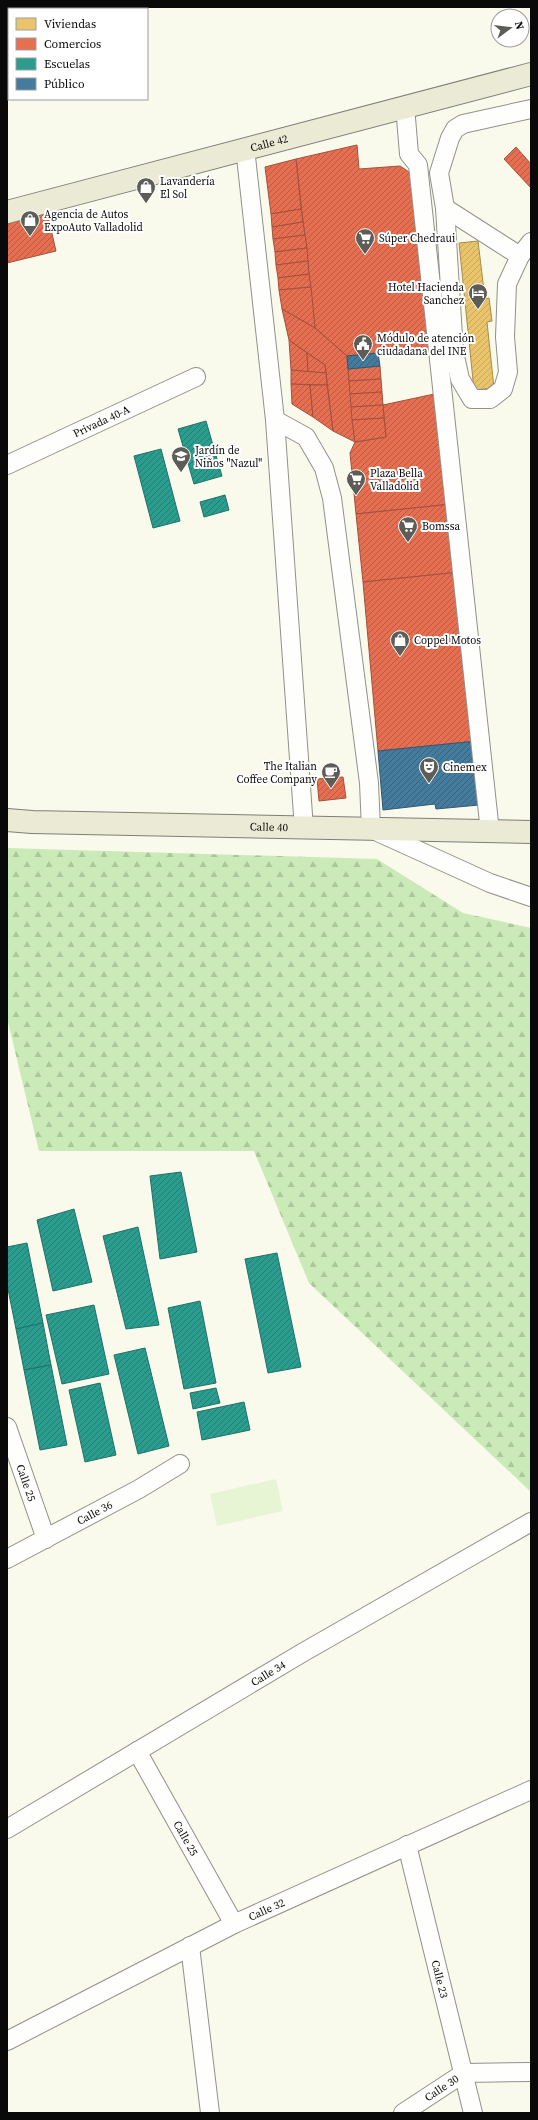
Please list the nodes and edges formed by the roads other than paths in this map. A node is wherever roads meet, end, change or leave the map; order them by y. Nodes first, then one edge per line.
1 (531, 74) edge
2 (405, 106) junction
3 (531, 109) edge
4 (245, 148) junction
5 (445, 208) junction
6 (7, 212) edge
7 (526, 249) edge
8 (196, 378) dead end
9 (275, 420) junction
10 (7, 465) edge
11 (7, 820) edge
12 (304, 829) junction
13 (371, 829) junction
14 (490, 832) junction
15 (531, 832) edge
16 (531, 897) edge
17 (7, 1427) edge
18 (180, 1464) dead end
19 (531, 1522) edge
20 (46, 1539) junction
21 (7, 1558) edge
22 (138, 1752) junction
23 (531, 1790) edge
24 (7, 1829) edge
25 (407, 1845) junction
26 (234, 1924) junction
27 (190, 1946) junction
28 (7, 2041) edge
29 (531, 2072) edge
30 (464, 2073) junction
31 (210, 2113) edge
32 (403, 2113) edge
33 (473, 2113) edge

1 - 2 main road, Calle 42
2 - 4 main road, Calle 42
2 - 14 street
3 - 5 street
4 - 6 main road, Calle 42
4 - 9 street
5 - 7 street
5 - 7 street
8 - 10 street, Privada 40-A
9 - 12 street
9 - 13 street
11 - 12 main road, Calle 40
12 - 13 main road, Calle 40
13 - 14 main road, Calle 40
13 - 16 street
14 - 15 main road, Calle 40
17 - 20 street, Calle 25
18 - 20 street, Calle 36
19 - 22 street, Calle 34
20 - 21 street, Calle 36
22 - 24 street, Calle 34
22 - 26 street, Calle 25
23 - 25 street, Calle 32
25 - 26 street, Calle 32
25 - 30 street, Calle 23
26 - 27 street, Calle 32
27 - 28 street, Calle 32
27 - 31 street
29 - 30 street, Calle 30
30 - 32 street, Calle 30
30 - 33 street, Calle 23

